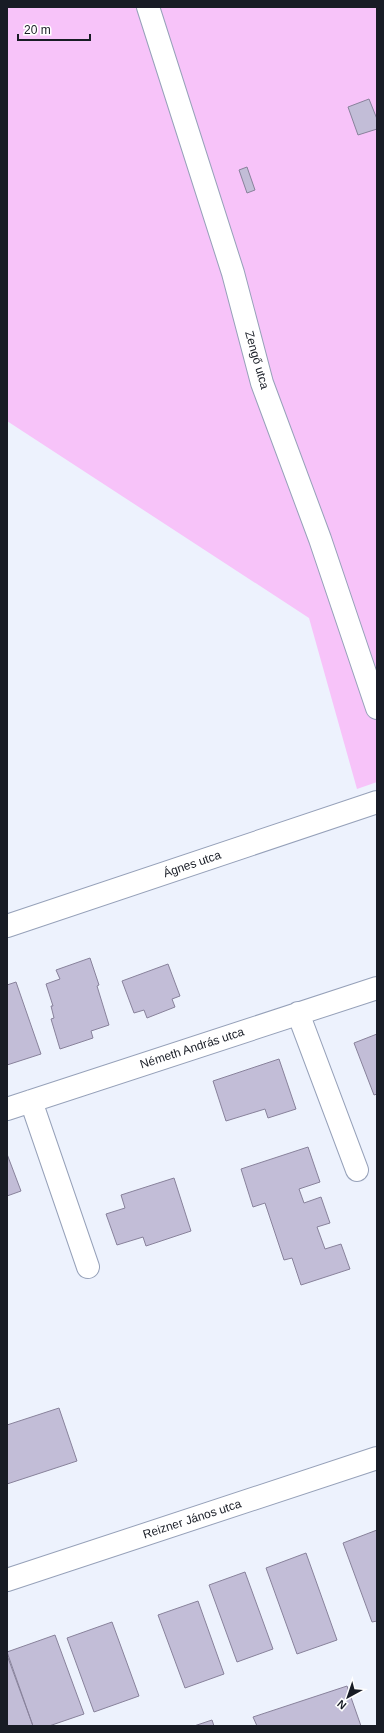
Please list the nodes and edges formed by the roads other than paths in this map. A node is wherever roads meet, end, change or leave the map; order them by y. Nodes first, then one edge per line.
1 (148, 7) edge
2 (377, 708) edge
3 (377, 802) edge
4 (7, 926) edge
5 (377, 988) edge
6 (298, 1014) junction
7 (31, 1101) junction
8 (7, 1109) edge
9 (357, 1170) dead end
10 (88, 1267) dead end
11 (377, 1458) edge
12 (7, 1580) edge

1 - 2 street, Zengő utca
3 - 4 street, Ágnes utca
5 - 6 street, Németh András utca
6 - 7 street, Németh András utca
6 - 9 street
7 - 8 street, Németh András utca
7 - 10 street
11 - 12 street, Reizner János utca

